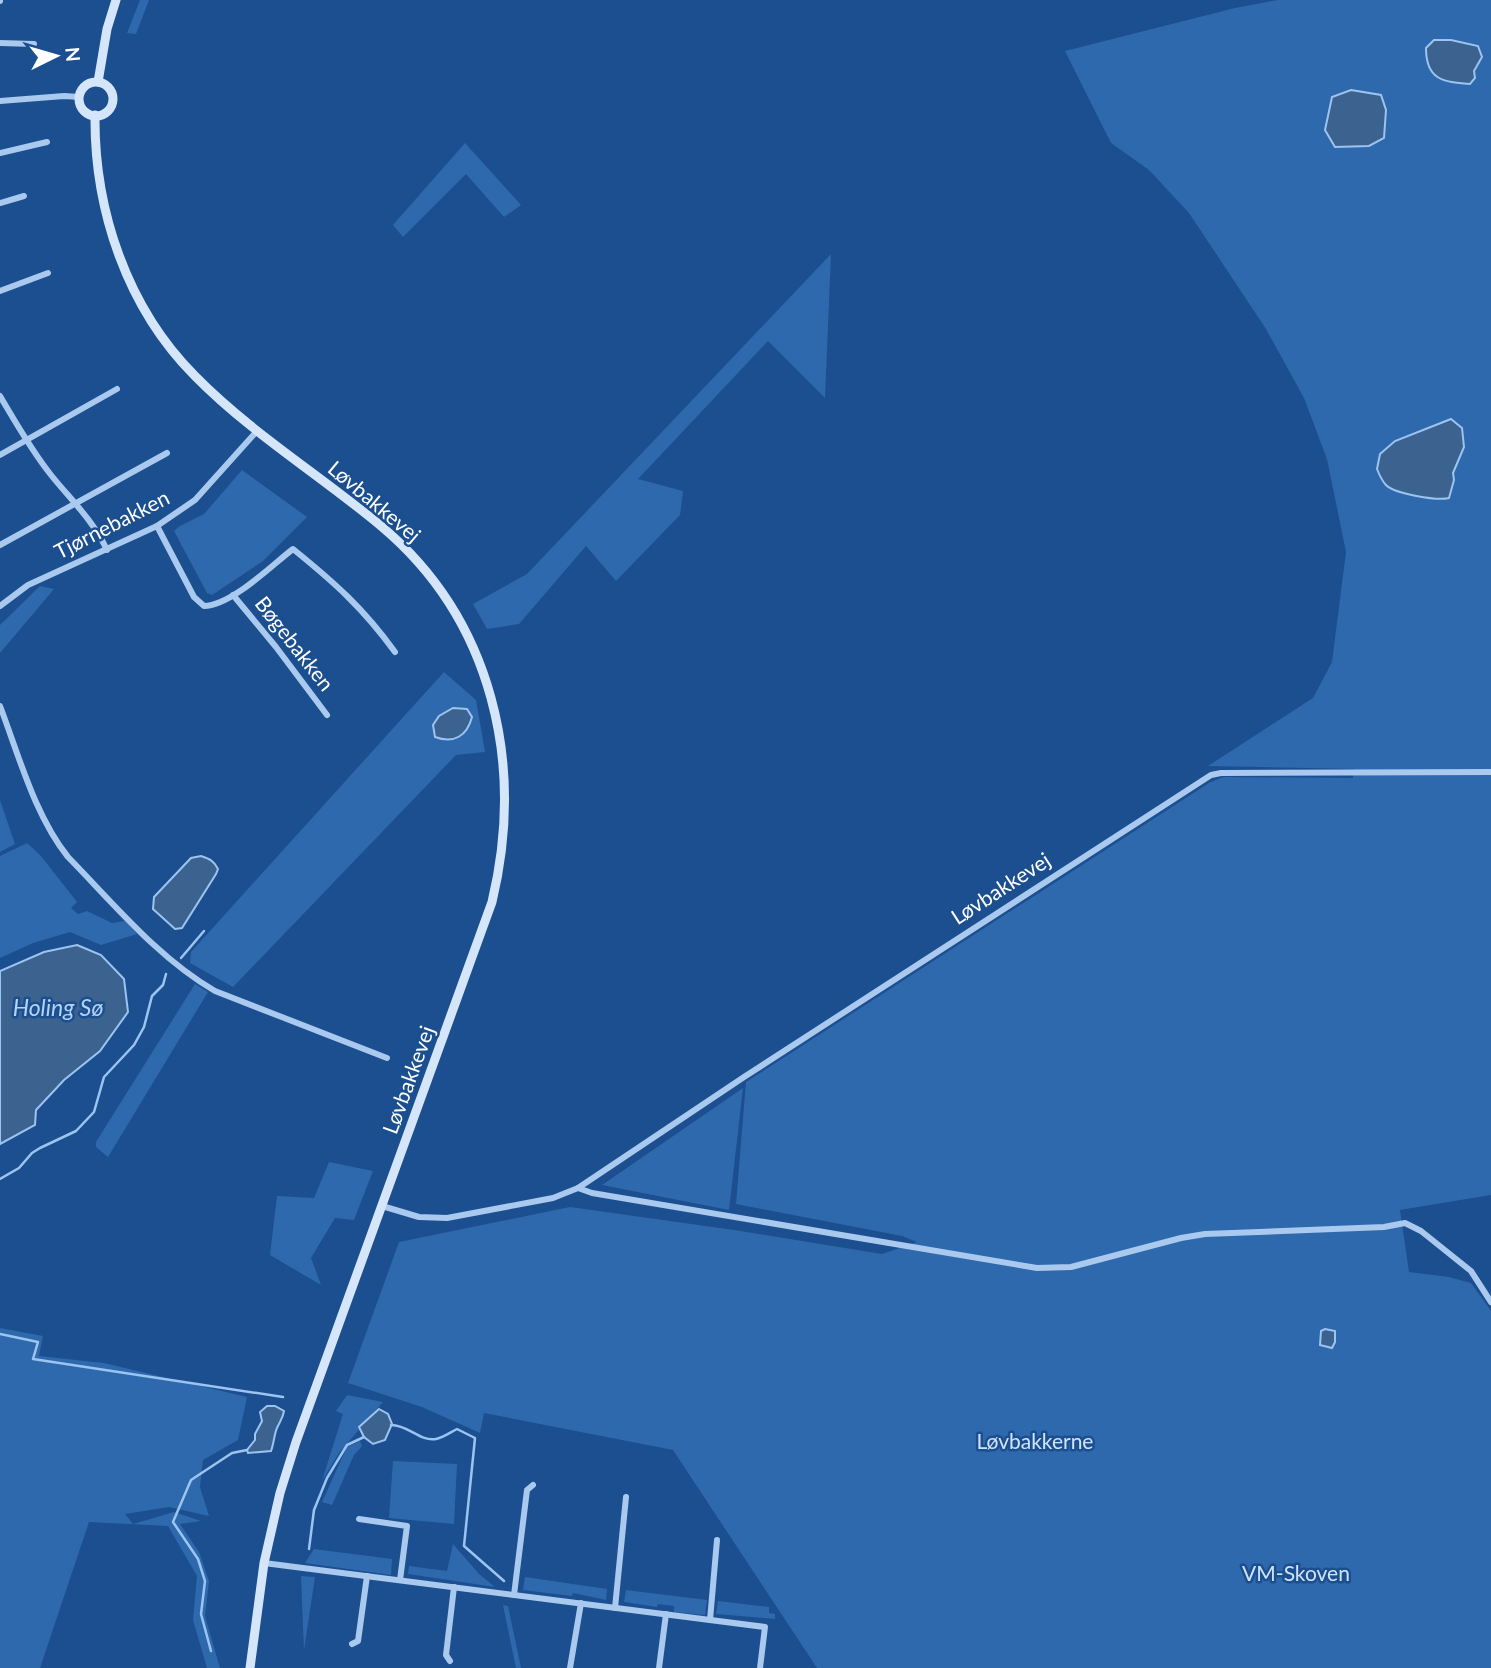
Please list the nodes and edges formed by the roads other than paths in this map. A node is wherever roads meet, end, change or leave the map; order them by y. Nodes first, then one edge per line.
1 (116, 0) edge
2 (0, 43) edge
3 (34, 44) dead end
4 (98, 82) junction
5 (80, 97) junction
6 (0, 101) edge
7 (95, 115) junction
8 (47, 142) dead end
9 (0, 153) edge
10 (24, 196) dead end
11 (0, 203) edge
12 (48, 273) dead end
13 (0, 290) edge
14 (117, 389) dead end
15 (0, 396) edge
16 (257, 430) junction
17 (26, 440) junction
18 (167, 453) dead end
19 (0, 455) edge
20 (76, 503) junction
21 (157, 526) junction
22 (0, 545) edge
23 (107, 550) junction
24 (233, 595) junction
25 (0, 606) edge
26 (395, 652) dead end
27 (0, 706) edge
28 (327, 715) dead end
29 (1491, 772) edge
30 (387, 1058) dead end
31 (578, 1188) junction
32 (382, 1206) junction
33 (1491, 1302) edge
34 (533, 1485) dead end
35 (626, 1497) dead end
36 (359, 1520) dead end
37 (717, 1540) dead end
38 (264, 1563) junction
39 (367, 1576) junction
40 (400, 1580) junction
41 (454, 1587) junction
42 (514, 1595) junction
43 (581, 1603) junction
44 (615, 1608) junction
45 (666, 1614) junction
46 (710, 1620) junction
47 (352, 1644) dead end
48 (450, 1661) dead end
49 (250, 1668) edge
50 (570, 1668) edge
51 (659, 1668) edge
52 (760, 1668) edge

1 - 4 street
2 - 3 street
4 - 5 street
4 - 7 street
5 - 6 street
5 - 7 street
7 - 16 street, Løvbakkevej
8 - 9 street
10 - 11 street
12 - 13 street
14 - 17 street
15 - 17 street
16 - 21 street, Tjørnebakken
16 - 32 street, Løvbakkevej
17 - 19 street
17 - 20 street
18 - 20 street
20 - 22 street
20 - 23 street
21 - 23 street, Tjørnebakken
21 - 24 street, Bøgebakken
23 - 25 street, Tjørnebakken
24 - 26 street, Bøgebakken
24 - 28 street, Bøgebakken
27 - 30 street, Løvbakkevej
29 - 31 street, Løvbakkevej
31 - 32 street, Løvbakkevej
31 - 33 street
32 - 38 street, Løvbakkevej
34 - 42 street
35 - 44 street
36 - 40 street
37 - 46 street
38 - 39 street
38 - 49 street, Løvbakkevej
39 - 40 street
39 - 47 street
40 - 41 street
41 - 42 street
41 - 48 street
42 - 43 street
43 - 44 street
43 - 50 street
44 - 45 street
45 - 46 street
45 - 51 street
46 - 52 street

